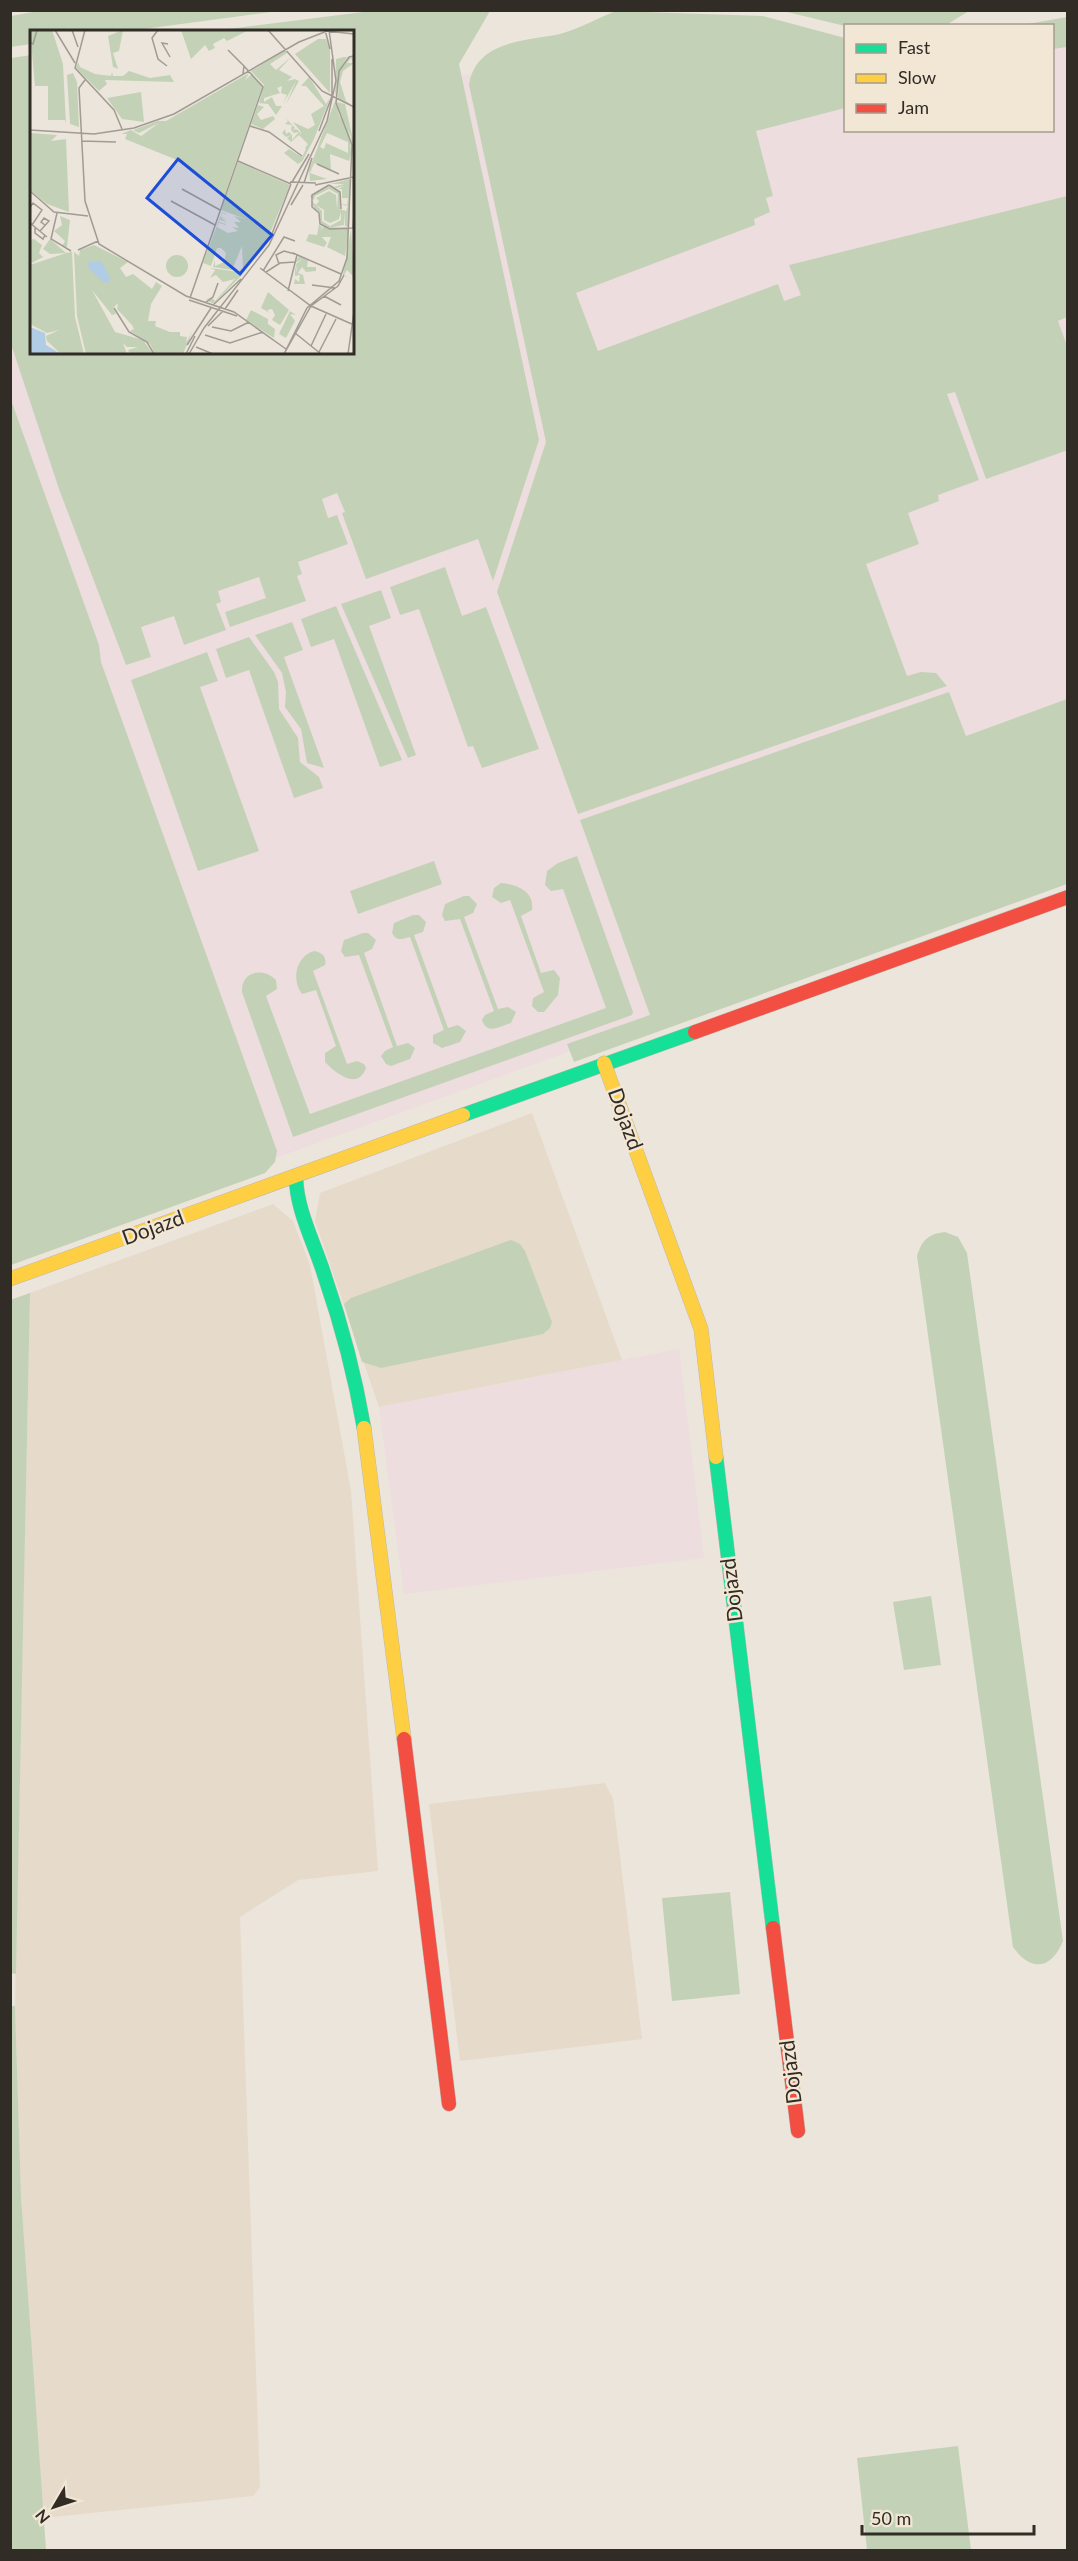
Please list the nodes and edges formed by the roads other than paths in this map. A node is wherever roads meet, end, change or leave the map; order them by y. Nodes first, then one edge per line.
1 (1068, 897) edge
2 (604, 1063) junction
3 (296, 1176) junction
4 (10, 1279) edge
5 (449, 2103) dead end
6 (798, 2132) dead end

1 - 2 street, Dojazd
2 - 3 street, Dojazd
2 - 6 street, Dojazd
3 - 4 street, Dojazd
3 - 5 street

